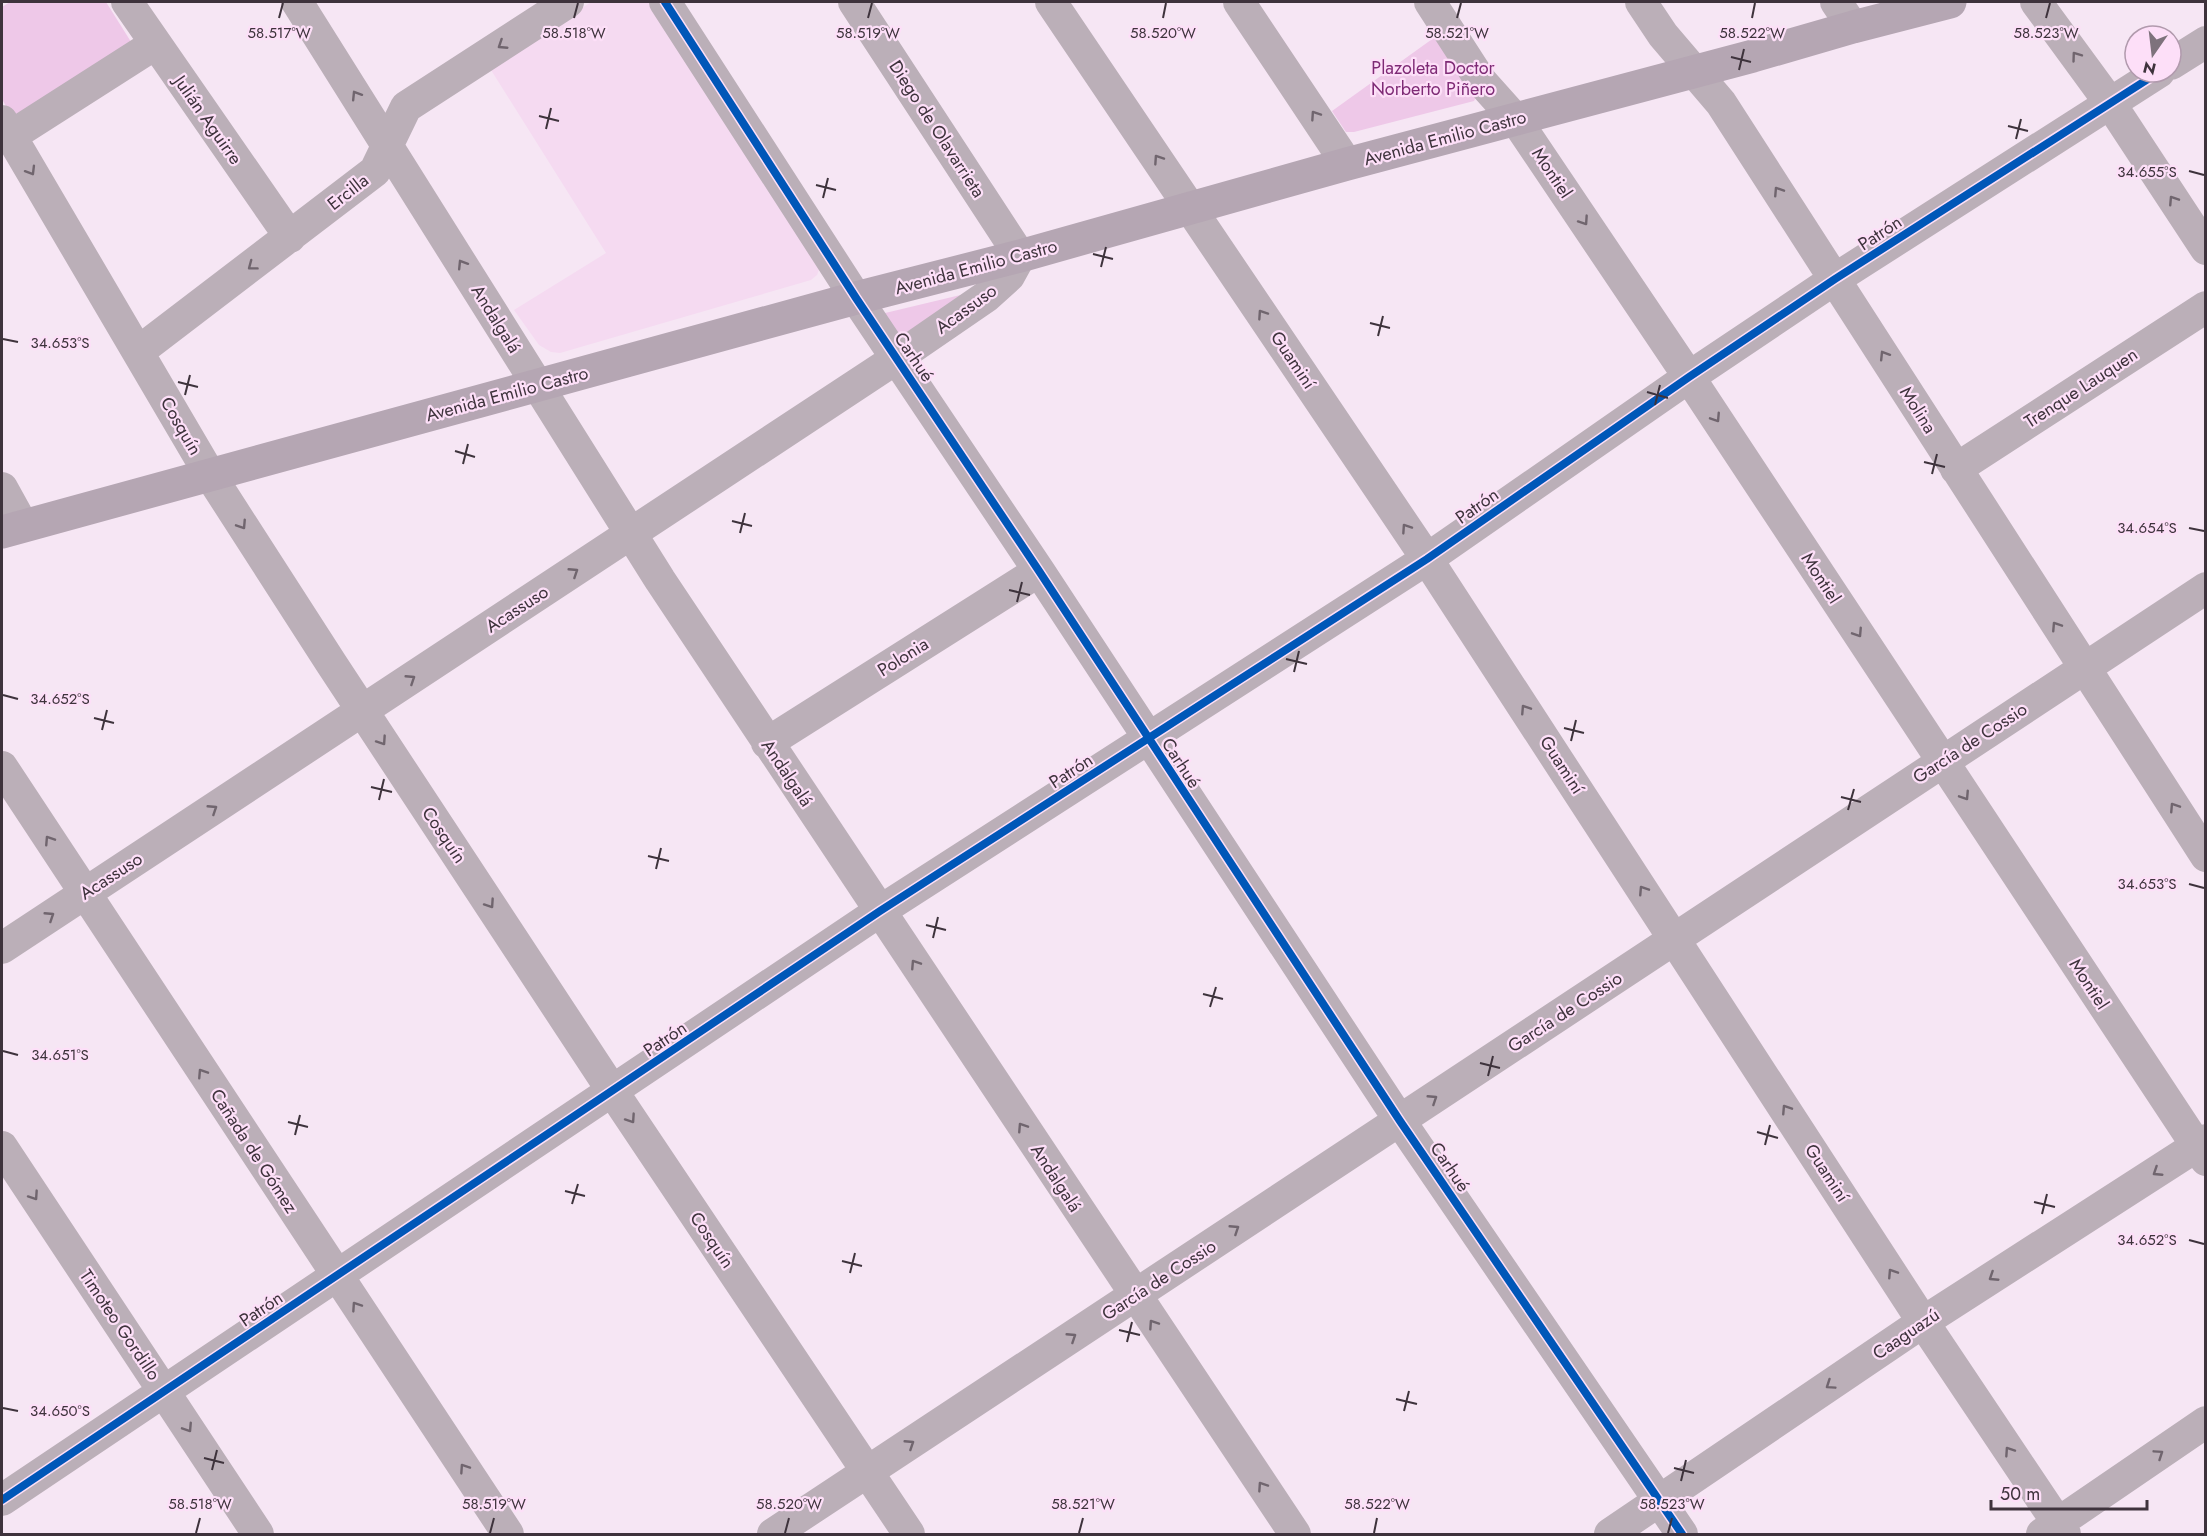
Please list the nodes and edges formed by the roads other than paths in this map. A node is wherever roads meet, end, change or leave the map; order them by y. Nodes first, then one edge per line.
1 (127, 2) edge
2 (297, 2) edge
3 (568, 2) edge
4 (665, 2) edge
5 (854, 2) edge
6 (1051, 2) edge
7 (1239, 2) edge
8 (1430, 2) edge
9 (1641, 2) edge
10 (1950, 2) edge
11 (2036, 2) edge
12 (1844, 14) edge
13 (2205, 42) edge
14 (155, 44) junction
15 (2183, 56) edge
16 (1695, 72) junction
17 (2141, 84) edge
18 (2110, 104) junction
19 (1516, 120) junction
20 (6, 128) edge
21 (387, 144) junction
22 (1347, 164) junction
23 (1191, 208) junction
24 (290, 237) junction
25 (2205, 249) edge
26 (1020, 256) junction
27 (1835, 279) junction
28 (856, 298) junction
29 (2205, 307) edge
30 (138, 352) junction
31 (897, 358) junction
32 (1689, 376) junction
33 (537, 385) junction
34 (1956, 469) junction
35 (210, 475) junction
36 (2, 488) edge
37 (12, 529) edge
38 (632, 535) junction
39 (1427, 559) junction
40 (1039, 571) junction
41 (2205, 588) edge
42 (2084, 668) junction
43 (362, 711) junction
44 (1148, 739) junction
45 (767, 743) junction
46 (1942, 762) junction
47 (2, 767) edge
48 (2205, 856) edge
49 (84, 894) junction
50 (880, 911) junction
51 (1675, 939) junction
52 (2, 948) edge
53 (613, 1092) junction
54 (1400, 1121) junction
55 (2, 1147) edge
56 (2202, 1149) edge
57 (336, 1276) junction
58 (1134, 1296) junction
59 (1923, 1322) junction
60 (164, 1391) junction
61 (2205, 1422) edge
62 (867, 1472) junction
63 (2, 1500) edge
64 (1660, 1501) junction
65 (2054, 1531) edge
66 (258, 1534) edge
67 (508, 1534) edge
68 (773, 1534) edge
69 (909, 1534) edge
70 (1295, 1534) edge
71 (1610, 1534) edge
72 (1682, 1534) edge

1 - 14 street, Julián Aguirre
21 -> 2 street, Andalgalá
3 -> 21 street, Ercilla
4 - 28 street, Carhué
5 - 26 street, Diego de Olavarrieta
23 -> 6 street, Guaminí
22 -> 7 street
8 - 19 street, Montiel
9 - 16 street, Molina
10 - 12 main road, Avenida Emilio Castro
18 -> 11 street
12 - 16 main road, Avenida Emilio Castro
13 - 15 street
14 - 20 street
14 - 24 street, Julián Aguirre
16 - 19 main road, Avenida Emilio Castro
27 -> 16 street, Molina
17 - 18 street, Patrón
25 -> 18 street
18 - 27 street, Patrón
19 - 22 main road, Avenida Emilio Castro
19 -> 32 street, Montiel
20 -> 30 street, Cosquín
21 - 24 street, Ercilla
33 -> 21 street, Andalgalá
22 - 23 main road, Avenida Emilio Castro
23 - 26 main road, Avenida Emilio Castro
39 -> 23 street, Guaminí
24 -> 30 street, Ercilla
26 - 28 main road, Avenida Emilio Castro
26 - 31 street, Acassuso
27 - 32 street, Patrón
34 -> 27 street, Molina
28 - 31 street, Carhué
28 - 33 main road, Avenida Emilio Castro
29 - 34 street, Trenque Lauquen
30 - 35 street, Cosquín
31 - 38 street, Acassuso
31 - 40 street, Carhué
32 - 39 street, Patrón
32 -> 46 street, Montiel
33 - 35 main road, Avenida Emilio Castro
33 - 38 street, Andalgalá
42 -> 34 street, Molina
35 - 37 main road, Avenida Emilio Castro
35 -> 43 street, Cosquín
36 - 37 street
43 -> 38 street, Acassuso
38 - 45 street, Andalgalá
39 - 44 street, Patrón
51 -> 39 street, Guaminí
40 - 44 street, Carhué
40 - 45 street, Polonia
41 - 42 street, García de Cossio
42 - 46 street, García de Cossio
48 -> 42 street, Molina
49 -> 43 street, Acassuso
43 -> 53 street, Cosquín
44 - 50 street, Patrón
44 - 54 street, Carhué
45 - 50 street, Andalgalá
46 - 51 street, García de Cossio
46 -> 56 street, Montiel
49 -> 47 street, Cañada de Gómez
52 -> 49 street, Acassuso
57 -> 49 street, Cañada de Gómez
50 - 53 street, Patrón
58 -> 50 street, Andalgalá
54 -> 51 street, García de Cossio
59 -> 51 street, Guaminí
53 - 57 street, Patrón
53 -> 62 street, Cosquín
58 -> 54 street, García de Cossio
54 - 64 street, Carhué
55 -> 60 street, Timoteo Gordillo
56 -> 59 street, Caaguazú
57 - 60 street, Patrón
67 -> 57 street, Cañada de Gómez
62 -> 58 street, García de Cossio
70 -> 58 street, Andalgalá
59 -> 64 street, Caaguazú
65 -> 59 street, Guaminí
60 - 63 street, Patrón
60 -> 66 street, Timoteo Gordillo
65 -> 61 street
62 - 68 street, García de Cossio
62 - 69 street, Cosquín
64 - 71 street, Caaguazú
64 - 72 street, Carhué

